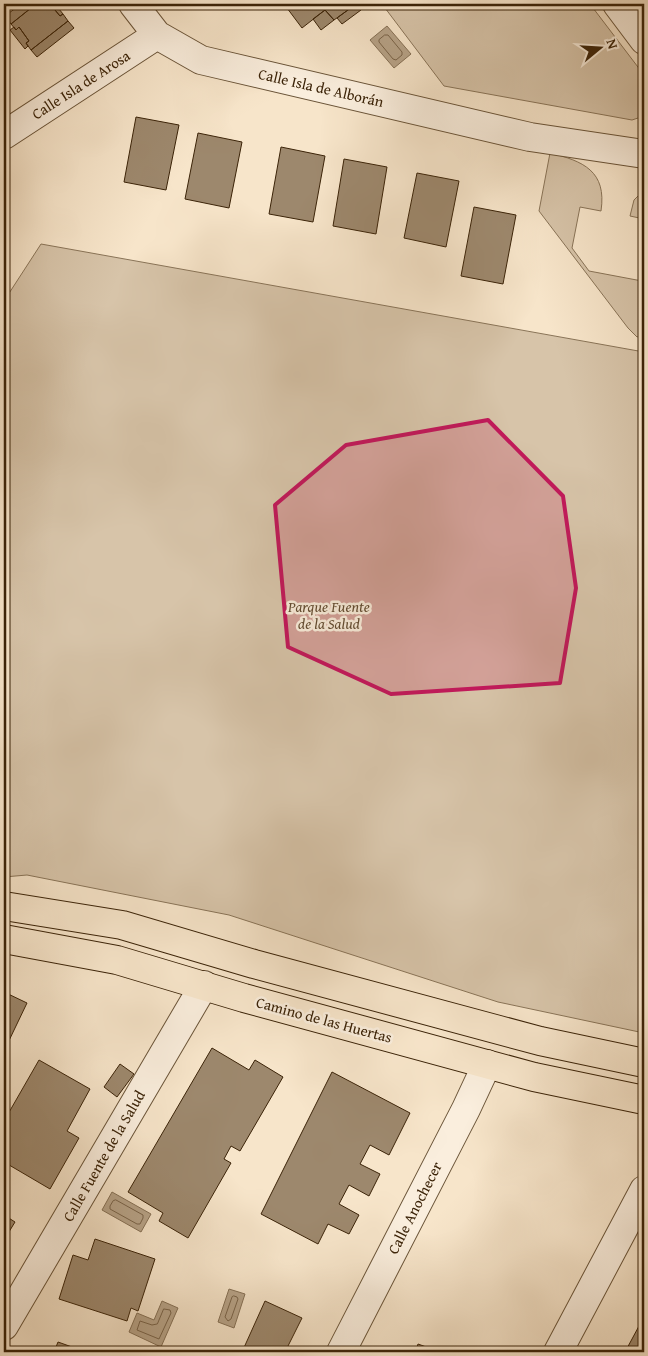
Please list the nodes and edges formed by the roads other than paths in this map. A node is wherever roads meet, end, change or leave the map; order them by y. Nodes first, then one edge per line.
1 (132, 4) edge
2 (618, 4) edge
3 (157, 35) junction
4 (644, 40) edge
5 (4, 135) edge
6 (644, 154) edge
7 (4, 906) edge
8 (4, 939) edge
9 (204, 985) junction
10 (644, 1063) edge
11 (487, 1064) junction
12 (644, 1100) edge
13 (644, 1190) edge
14 (8, 1312) edge
15 (341, 1352) edge
16 (558, 1352) edge

1 - 3 street, Calle Isla de Alborán
2 - 4 street
3 - 5 street, Calle Isla de Arosa
3 - 6 street, Calle Isla de Alborán
7 - 10 main road
8 - 9 main road, Camino de las Huertas
9 - 11 main road, Camino de las Huertas
9 - 14 street, Calle Fuente de la Salud
11 - 12 main road, Camino de las Huertas
11 - 15 street, Calle Anochecer
13 - 16 street

